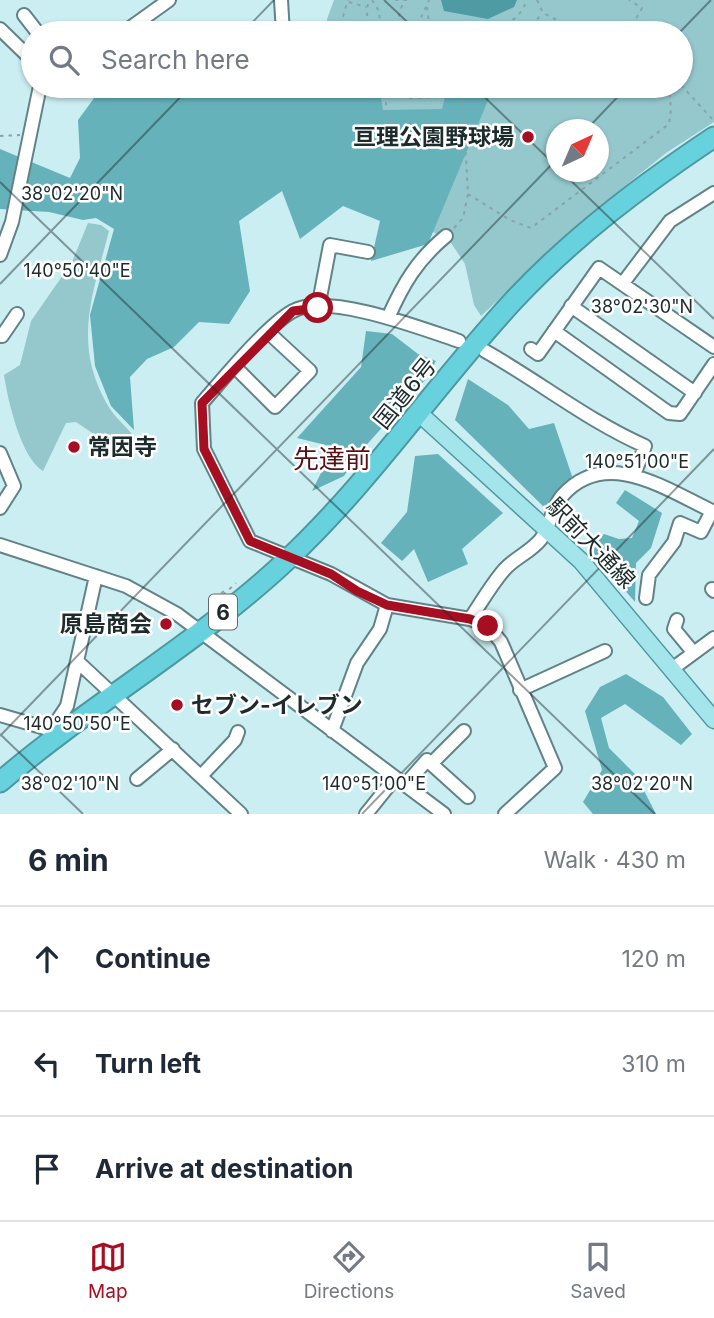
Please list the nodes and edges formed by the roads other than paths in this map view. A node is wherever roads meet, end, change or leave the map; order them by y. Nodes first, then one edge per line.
1 (169, 0) edge
2 (281, 0) edge
3 (24, 15) dead end
4 (29, 21) edge
5 (139, 21) edge
6 (282, 21) edge
7 (0, 29) edge
8 (21, 49) edge
9 (37, 98) edge
10 (714, 137) edge
11 (714, 193) edge
12 (446, 236) road end
13 (368, 252) dead end
14 (0, 255) edge
15 (623, 283) junction
16 (571, 306) junction
17 (318, 308) junction
18 (17, 314) dead end
19 (388, 318) junction
20 (554, 331) junction
21 (268, 333) junction
22 (1, 339) edge
23 (459, 341) dead end
24 (714, 347) edge
25 (531, 349) dead end
26 (485, 351) dead end
27 (714, 364) edge
28 (235, 367) junction
29 (695, 393) junction
30 (420, 414) junction
31 (0, 453) edge
32 (634, 475) junction
33 (0, 508) edge
34 (713, 511) edge
35 (549, 528) junction
36 (0, 545) edge
37 (288, 559) junction
38 (96, 576) junction
39 (646, 598) dead end
40 (387, 605) junction
41 (470, 619) junction
42 (677, 620) dead end
43 (200, 630) junction
44 (713, 636) edge
45 (605, 652) dead end
46 (693, 652) junction
47 (77, 661) junction
48 (672, 669) junction
49 (520, 690) junction
50 (116, 695) junction
51 (0, 715) edge
52 (714, 720) edge
53 (332, 731) junction
54 (464, 731) dead end
55 (238, 732) dead end
56 (173, 749) junction
57 (431, 764) junction
58 (201, 776) junction
59 (137, 779) dead end
60 (0, 782) edge
61 (400, 782) junction
62 (468, 797) dead end
63 (241, 814) edge
64 (366, 814) edge
65 (444, 814) edge
66 (505, 814) edge

1 - 5 street
2 - 6 street
3 - 4 street
7 - 8 street
9 - 14 street
10 - 30 highway, 国道6号 / 6
11 - 15 street
12 - 19 street
13 - 17 street
15 - 16 street
15 - 24 street
16 - 20 street
16 - 29 street
17 - 19 street
17 - 21 street
18 - 22 street
19 - 23 street
20 - 25 street
20 - 29 street
21 - 28 street
21 - 28 street
26 - 32 street
27 - 29 street
28 - 37 street
30 - 35 main road, 駅前大通線
30 - 37 highway, 国道6号 / 6
31 - 33 street
32 - 34 street
32 - 35 street
34 - 39 street
35 - 41 street
35 - 48 main road, 駅前大通線
36 - 38 street
37 - 40 street
37 - 43 highway, 国道6号 / 6
38 - 43 street
38 - 47 street
40 - 41 street
40 - 53 street
41 - 49 street
42 - 46 street
43 - 50 highway, 国道6号 / 6
43 - 53 street
44 - 46 street
45 - 49 street
46 - 48 street
47 - 50 street
47 - 51 street
48 - 52 main road, 駅前大通線
49 - 66 street
50 - 56 street
50 - 60 highway, 国道6号 / 6
53 - 61 street
54 - 57 street
55 - 58 street
56 - 58 street
56 - 59 street
57 - 61 street
57 - 62 street
58 - 63 street
61 - 64 street
61 - 65 street

